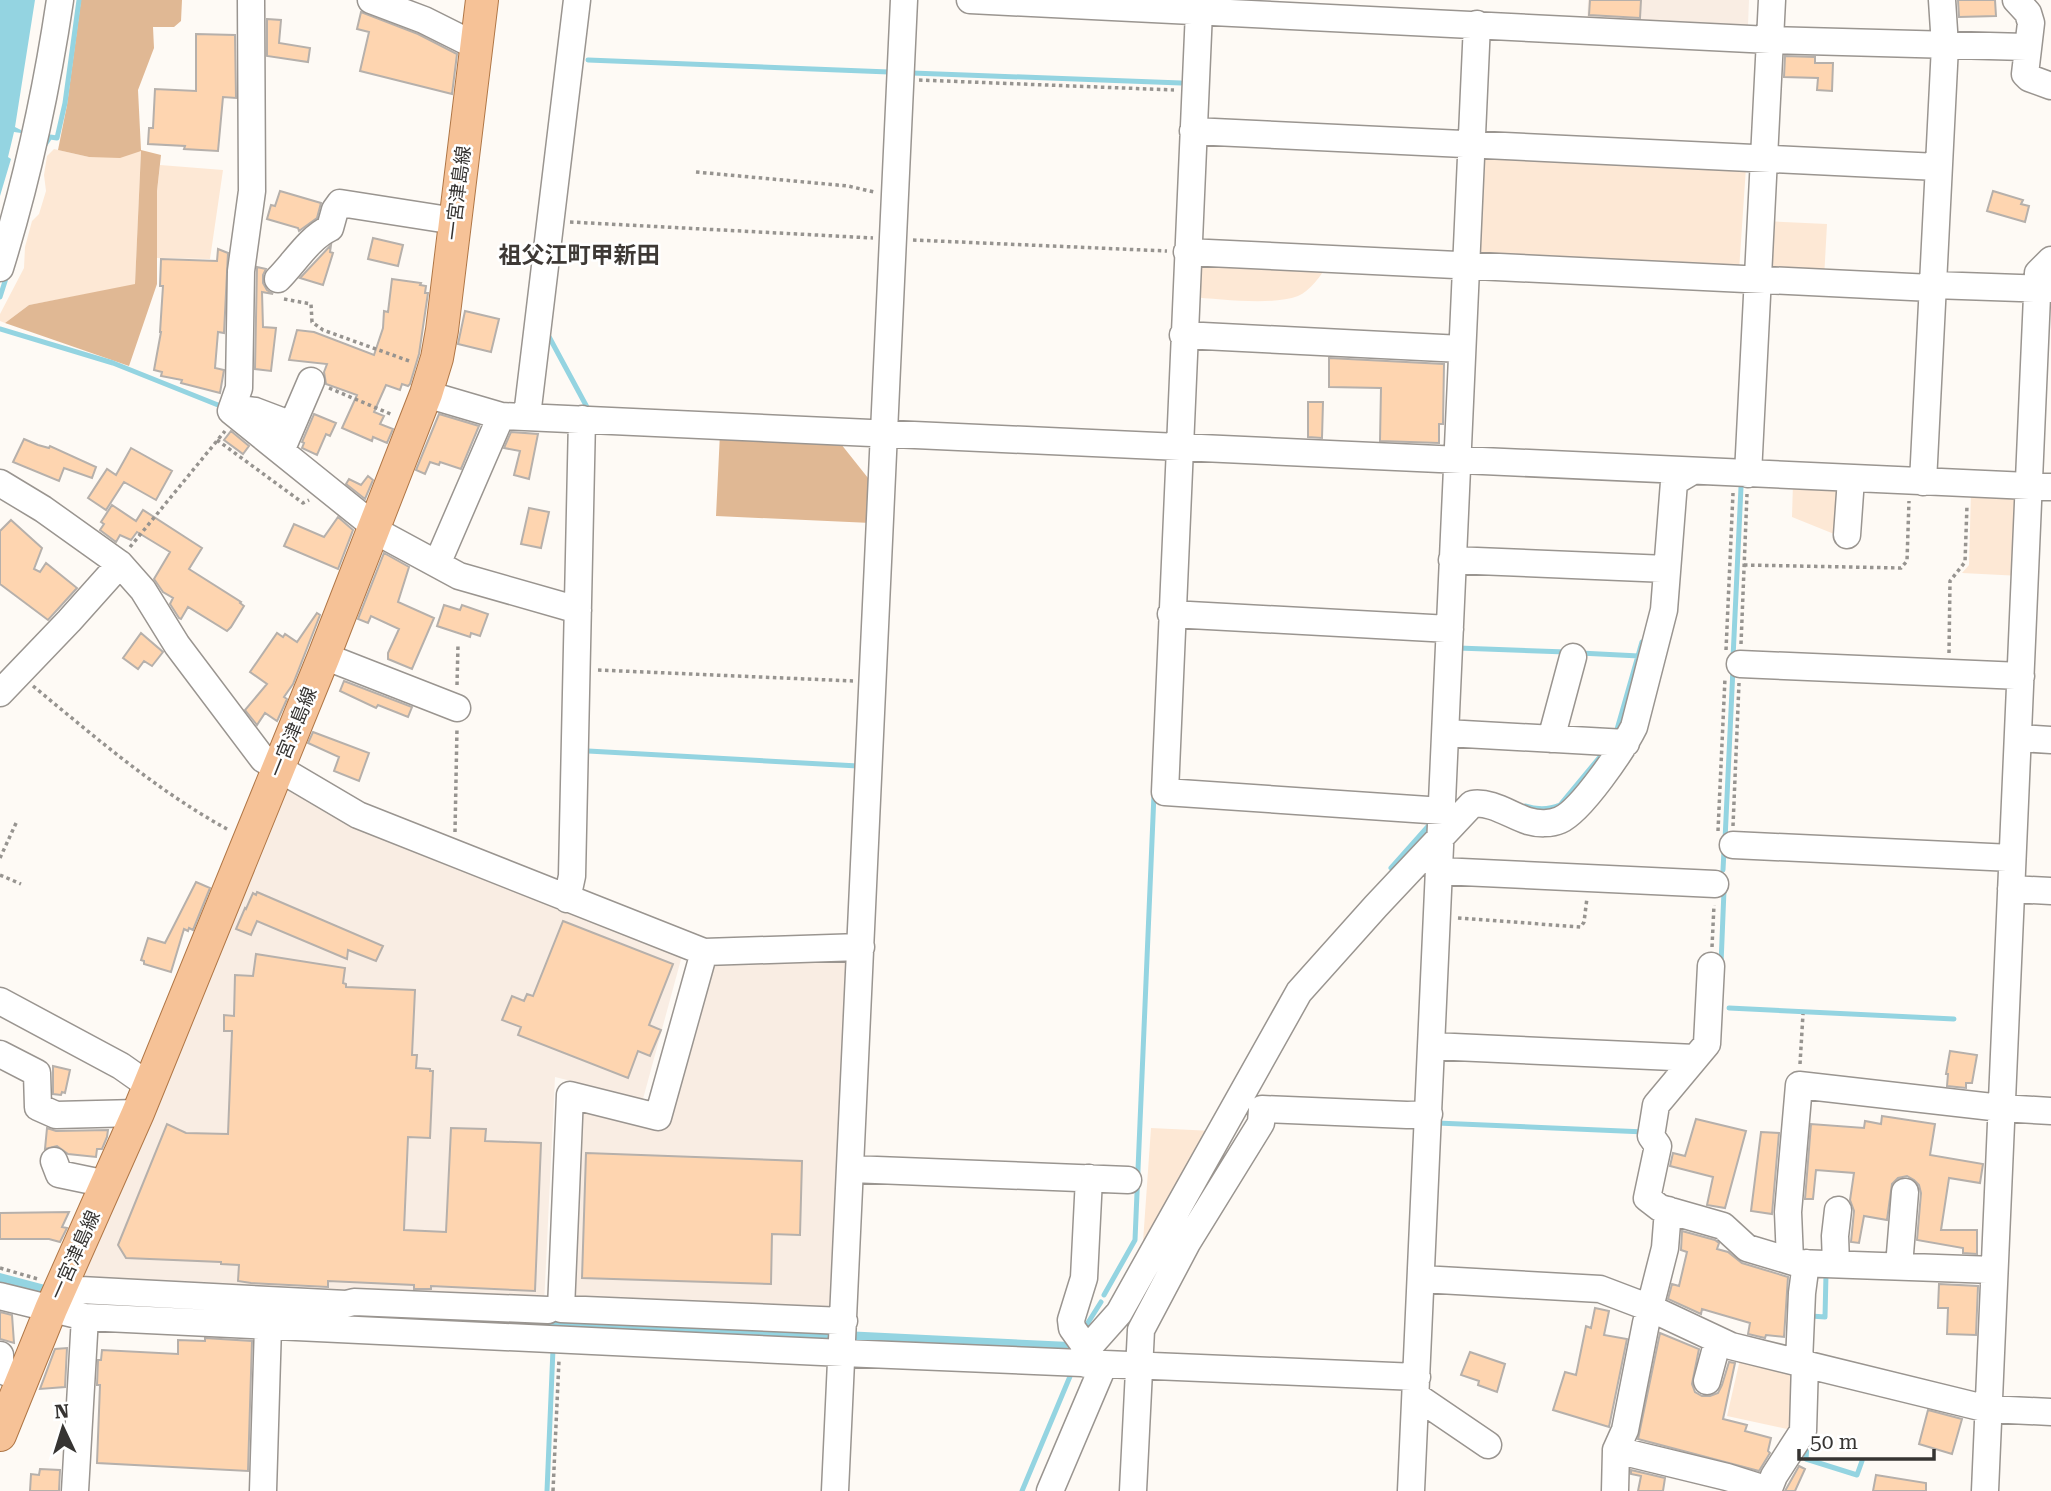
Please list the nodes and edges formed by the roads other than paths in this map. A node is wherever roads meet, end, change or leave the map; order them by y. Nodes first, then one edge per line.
1 (60, 0) edge
2 (251, 0) edge
3 (371, 0) edge
4 (482, 0) edge
5 (577, 0) edge
6 (904, 0) edge
7 (970, 0) edge
8 (1754, 0) edge
9 (1772, 0) edge
10 (1942, 0) edge
11 (2016, 0) edge
12 (1199, 11) junction
13 (1480, 16) edge
14 (1762, 38) junction
15 (476, 46) junction
16 (1945, 46) junction
17 (2026, 47) junction
18 (2051, 86) edge
19 (1193, 131) junction
20 (1472, 145) junction
21 (1764, 159) junction
22 (1938, 167) junction
23 (455, 221) junction
24 (1181, 252) junction
25 (2051, 260) edge
26 (1466, 266) junction
27 (0, 268) edge
28 (1758, 281) junction
29 (1933, 286) junction
30 (277, 288) road end
31 (2044, 288) edge
32 (1183, 335) junction
33 (1462, 349) junction
34 (2042, 376) edge
35 (311, 381) road end
36 (430, 381) junction
37 (233, 410) junction
38 (514, 416) junction
39 (582, 419) junction
40 (292, 425) junction
41 (884, 434) junction
42 (1178, 448) junction
43 (281, 452) junction
44 (1456, 461) junction
45 (1691, 472) junction
46 (1741, 474) junction
47 (1851, 479) junction
48 (1923, 482) junction
49 (0, 483) edge
50 (2040, 487) edge
51 (374, 528) junction
52 (1847, 535) dead end
53 (1452, 560) junction
54 (120, 564) junction
55 (438, 564) junction
56 (1667, 569) junction
57 (578, 610) junction
58 (1171, 614) junction
59 (1450, 629) junction
60 (324, 656) junction
61 (1573, 657) dead end
62 (1730, 660) road end
63 (2021, 676) junction
64 (9, 684) edge
65 (457, 708) road end
66 (1446, 733) junction
67 (2018, 738) junction
68 (1551, 739) junction
69 (2051, 740) edge
70 (1626, 743) junction
71 (278, 768) junction
72 (1442, 823) junction
73 (1725, 844) road end
74 (2012, 858) junction
75 (1440, 871) junction
76 (1715, 884) road end
77 (2011, 889) junction
78 (2051, 891) edge
79 (567, 899) junction
80 (861, 947) junction
81 (697, 949) junction
82 (1711, 966) road end
83 (0, 1001) edge
84 (1432, 1046) junction
85 (0, 1054) edge
86 (1695, 1058) junction
87 (143, 1099) junction
88 (2001, 1108) junction
89 (2051, 1111) edge
90 (1429, 1114) junction
91 (54, 1161) dead end
92 (851, 1169) junction
93 (95, 1174) junction
94 (1088, 1178) junction
95 (1128, 1180) dead end
96 (1905, 1192) dead end
97 (1668, 1210) junction
98 (1838, 1210) dead end
99 (1798, 1262) junction
100 (1836, 1264) junction
101 (1899, 1266) junction
102 (1994, 1270) junction
103 (1422, 1279) junction
104 (0, 1296) edge
105 (57, 1297) junction
106 (1650, 1308) junction
107 (85, 1317) junction
108 (551, 1317) junction
109 (268, 1326) junction
110 (1716, 1330) junction
111 (844, 1337) junction
112 (0, 1355) edge
113 (1107, 1362) junction
114 (1802, 1362) junction
115 (23, 1379) junction
116 (1707, 1381) dead end
117 (1416, 1387) junction
118 (1987, 1409) junction
119 (2051, 1412) edge
120 (0, 1435) edge
121 (1488, 1445) dead end
122 (1616, 1450) junction
123 (75, 1491) edge
124 (263, 1491) edge
125 (835, 1491) edge
126 (1050, 1491) edge
127 (1118, 1491) edge
128 (1133, 1491) edge
129 (1411, 1491) edge
130 (1615, 1491) edge
131 (1768, 1491) edge
132 (1984, 1491) edge

1 - 27 street
2 - 37 street
3 - 15 street
4 - 15 main road, 一宮津島線
5 - 38 street
6 - 41 street
7 - 12 street
8 - 14 street
9 - 14 street
10 - 16 street
11 - 17 street
12 - 13 street
12 - 19 street
13 - 14 street
13 - 20 street
14 - 16 street
14 - 21 street
15 - 23 main road, 一宮津島線
16 - 17 street
16 - 22 street
17 - 18 street
19 - 20 street
19 - 24 street
20 - 21 street
20 - 26 street
21 - 22 street
21 - 28 street
22 - 29 street
23 - 30 street
23 - 36 main road, 一宮津島線
24 - 26 street
24 - 32 street
25 - 31 street
26 - 28 street
26 - 33 street
28 - 29 street
28 - 46 street
29 - 31 street
29 - 48 street
31 - 34 street
32 - 33 street
32 - 42 street
33 - 44 street
34 - 50 street
35 - 40 street
36 - 38 street
36 - 51 main road, 一宮津島線
37 - 40 street
37 - 43 street
38 - 39 street
38 - 55 street
39 - 41 street
39 - 57 street
40 - 43 street
41 - 42 street
41 - 80 street
42 - 44 street
42 - 58 street
43 - 51 street
44 - 45 street
44 - 53 street
45 - 46 street
45 - 56 street
46 - 47 street
47 - 48 street
47 - 52 street
48 - 50 street
49 - 54 street
50 - 63 street
51 - 55 street
51 - 60 main road, 一宮津島線
53 - 56 street
53 - 59 street
54 - 64 street
54 - 71 street
55 - 57 street
56 - 70 street
57 - 79 street
58 - 59 street
58 - 72 street
59 - 66 street
60 - 65 street
60 - 71 main road, 一宮津島線
61 - 68 street
62 - 63 street
63 - 67 street
66 - 68 street
66 - 72 street
67 - 69 street
67 - 74 street
68 - 70 street
70 - 72 street
71 - 79 street
71 - 87 main road, 一宮津島線
72 - 75 street
72 - 113 street
73 - 74 street
74 - 77 street
75 - 76 street
75 - 84 street
77 - 78 street
77 - 88 street
79 - 81 street
80 - 81 street
80 - 92 street
81 - 108 street
82 - 86 street
83 - 87 street
84 - 86 street
84 - 90 street
85 - 87 street
86 - 97 street
87 - 93 main road, 一宮津島線
88 - 89 street
88 - 99 street
88 - 102 street
90 - 103 street
90 - 113 street
91 - 93 street
92 - 94 street
92 - 111 street
93 - 105 main road, 一宮津島線
94 - 95 street
94 - 113 street
96 - 101 street
97 - 99 street
97 - 106 street
98 - 100 street
99 - 100 street
99 - 114 street
100 - 101 street
101 - 102 street
102 - 118 street
103 - 106 street
103 - 117 street
104 - 105 street
105 - 107 street
105 - 108 street
105 - 115 main road, 一宮津島線
106 - 110 street
106 - 122 street
107 - 109 street
107 - 123 street
108 - 109 street
108 - 111 street
108 - 111 street
109 - 124 street
110 - 114 street
110 - 116 street
111 - 113 street
111 - 125 street
112 - 115 street
113 - 117 street
113 - 126 street
113 - 127 street
113 - 128 street
114 - 118 street
114 - 131 street
115 - 120 main road, 一宮津島線
117 - 121 street
117 - 129 street
118 - 119 street
118 - 132 street
122 - 130 street
122 - 131 street

